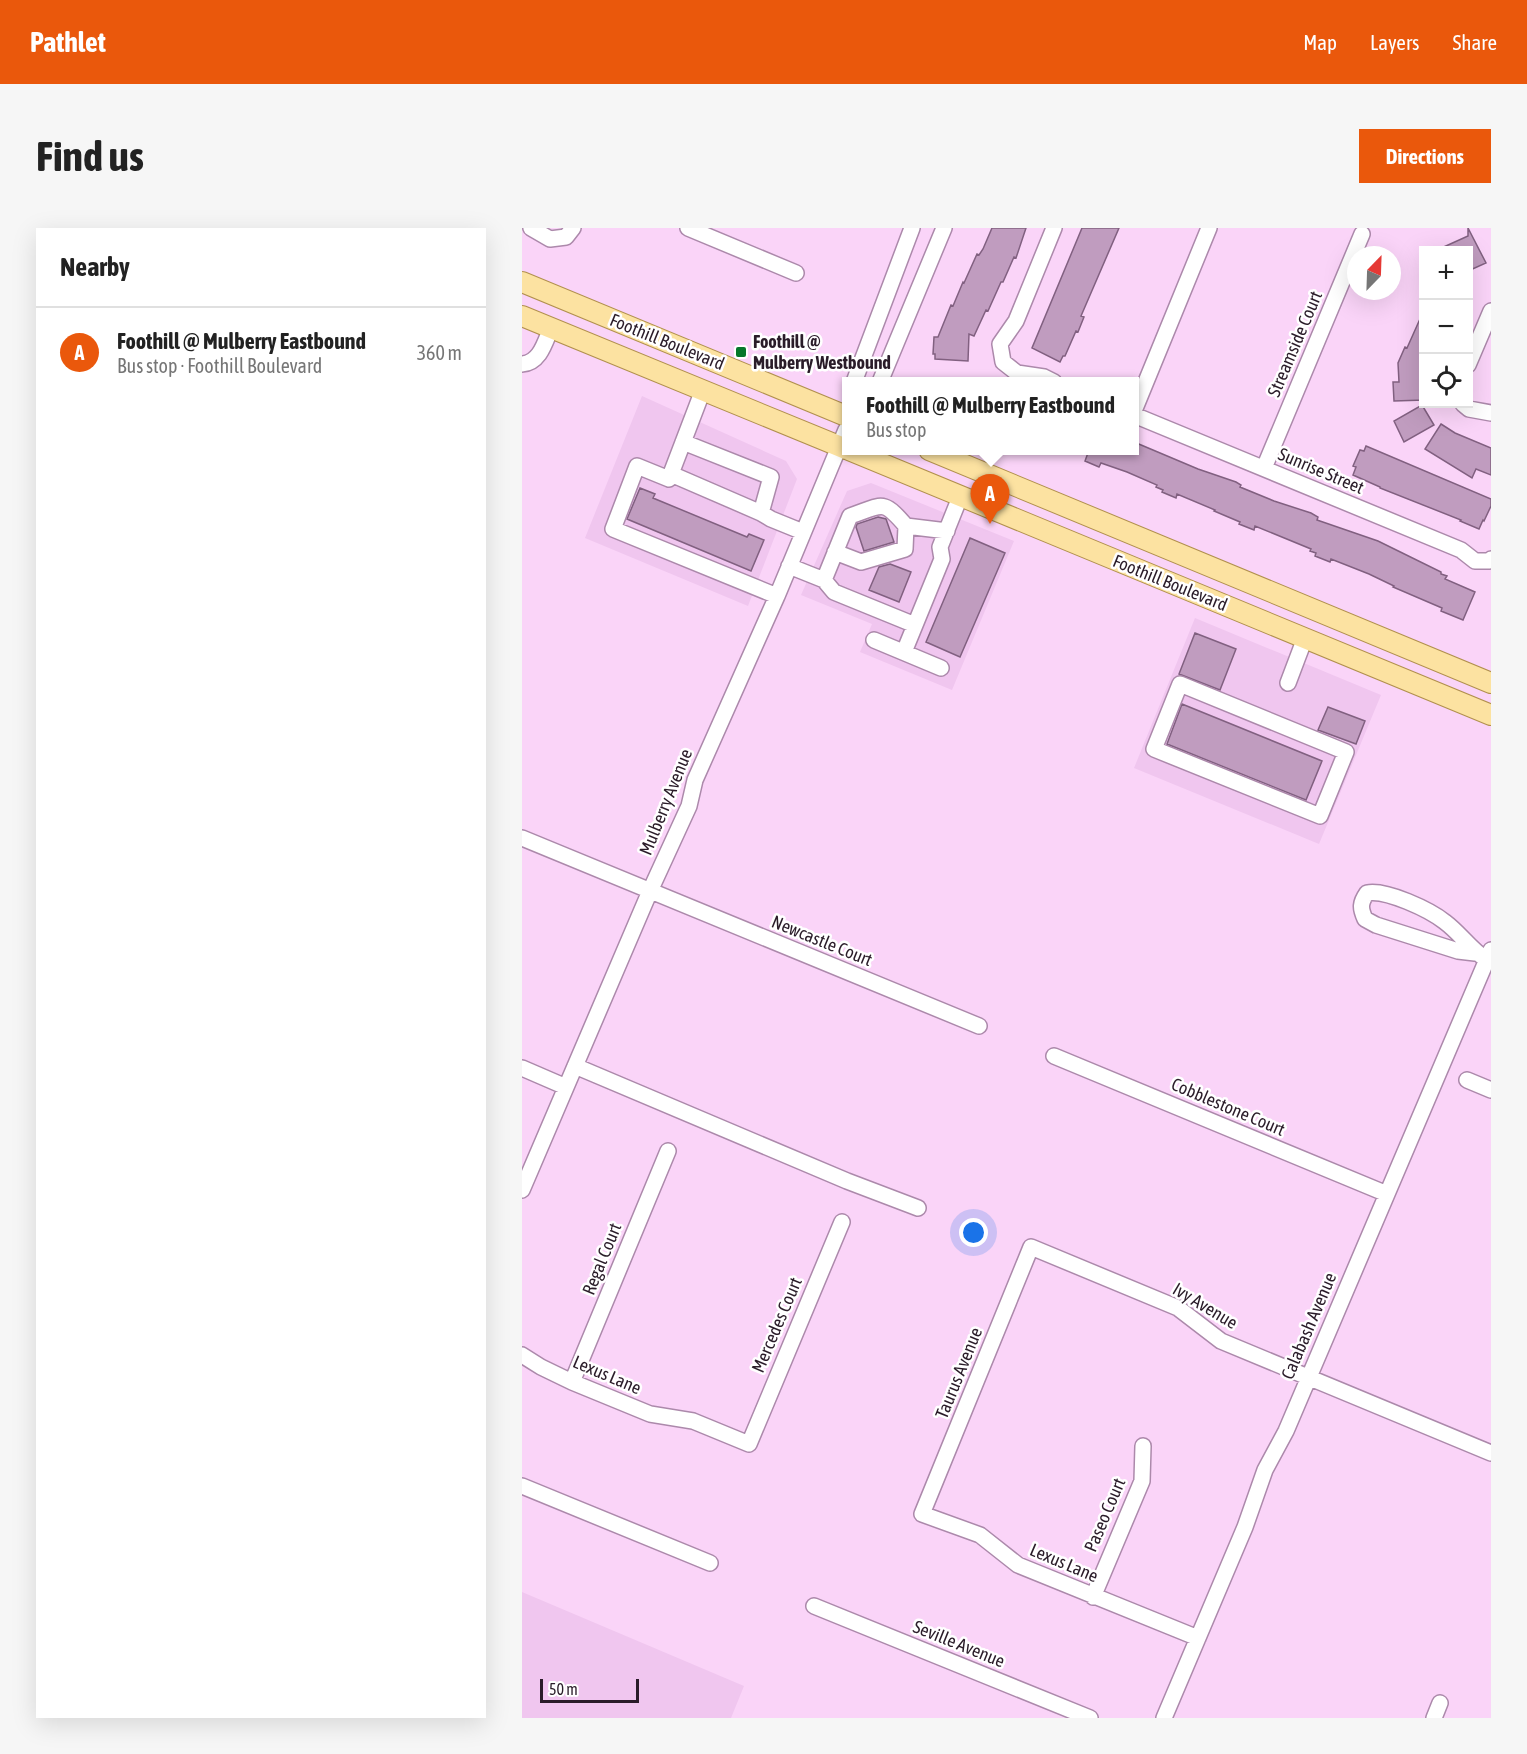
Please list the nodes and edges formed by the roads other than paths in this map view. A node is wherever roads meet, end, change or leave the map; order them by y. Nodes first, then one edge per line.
1 (531, 228) edge
2 (688, 228) edge
3 (912, 228) edge
4 (944, 228) edge
5 (1054, 228) edge
6 (1209, 228) edge
7 (569, 232) edge
8 (1362, 234) dead end
9 (796, 273) dead end
10 (522, 282) edge
11 (1491, 311) edge
12 (522, 316) edge
13 (551, 328) junction
14 (1472, 354) edge
15 (522, 364) edge
16 (856, 377) edge
17 (881, 377) edge
18 (1044, 377) edge
19 (703, 390) junction
20 (1139, 401) edge
21 (1467, 408) edge
22 (1491, 413) edge
23 (842, 414) edge
24 (1139, 415) edge
25 (683, 442) junction
26 (842, 443) edge
27 (842, 450) edge
28 (869, 455) edge
29 (941, 455) edge
30 (1264, 468) junction
31 (671, 474) junction
32 (960, 496) junction
33 (761, 513) junction
34 (906, 526) junction
35 (947, 531) junction
36 (803, 532) junction
37 (835, 552) junction
38 (1491, 559) edge
39 (789, 566) junction
40 (824, 580) junction
41 (777, 596) junction
42 (915, 625) junction
43 (1305, 638) junction
44 (874, 640) dead end
45 (904, 652) junction
46 (940, 668) dead end
47 (1288, 683) dead end
48 (1491, 683) edge
49 (1235, 707) joint
50 (1491, 715) edge
51 (522, 838) edge
52 (650, 891) junction
53 (1484, 954) edge
54 (1484, 983) edge
55 (979, 1026) dead end
56 (1054, 1056) dead end
57 (575, 1066) junction
58 (522, 1068) edge
59 (1467, 1080) dead end
60 (566, 1087) junction
61 (1491, 1090) edge
62 (668, 1151) dead end
63 (522, 1190) edge
64 (1387, 1194) junction
65 (918, 1208) dead end
66 (842, 1222) dead end
67 (1032, 1246) joint
68 (522, 1355) edge
69 (1309, 1377) junction
70 (572, 1382) junction
71 (749, 1444) joint
72 (1143, 1446) dead end
73 (1491, 1453) edge
74 (522, 1485) edge
75 (922, 1514) joint
76 (710, 1563) dead end
77 (1092, 1597) junction
78 (814, 1605) dead end
79 (1198, 1638) junction
80 (1090, 1718) edge
81 (1164, 1718) edge

1 - 7 street
2 - 9 street
3 - 16 street
4 - 17 street
5 - 18 street
6 - 20 street
8 - 30 street, Streamside Court
10 - 23 main road, Foothill Boulevard
11 - 14 street
12 - 13 main road, Foothill Boulevard
13 - 15 street
13 - 19 main road, Foothill Boulevard
19 - 25 street
19 - 26 main road, Foothill Boulevard
21 - 22 street
24 - 30 street, Sunrise Street
25 - 31 street
25 - 33 street
27 - 36 street, Mulberry Avenue
28 - 32 main road, Foothill Boulevard
29 - 48 main road, Foothill Boulevard
30 - 38 street, Sunrise Street
31 - 33 street
31 - 41 street
32 - 35 street
32 - 43 main road, Foothill Boulevard
33 - 36 street
34 - 35 street
34 - 37 street
34 - 37 street
35 - 42 street
36 - 39 street, Mulberry Avenue
37 - 40 street
39 - 40 street
39 - 41 street, Mulberry Avenue
40 - 42 street
41 - 52 street, Mulberry Avenue
42 - 45 street
43 - 47 street
43 - 50 main road, Foothill Boulevard
44 - 45 street
45 - 46 street
49 - 49 street
51 - 52 street, Newcastle Court
52 - 55 street, Newcastle Court
52 - 57 street, Mulberry Avenue
53 - 53 street
53 - 54 street, Calabash Avenue
54 - 64 street, Calabash Avenue
56 - 64 street, Cobblestone Court
57 - 60 street, Mulberry Avenue
57 - 65 street
58 - 60 street
59 - 61 street
60 - 63 street, Mulberry Avenue
62 - 70 street, Regal Court
64 - 69 street, Calabash Avenue
66 - 71 street, Mercedes Court
67 - 69 street, Ivy Avenue
67 - 75 street, Taurus Avenue
68 - 70 street, Lexus Lane
69 - 73 street, Ivy Avenue
69 - 79 street, Calabash Avenue
70 - 71 street, Lexus Lane
72 - 77 street, Paseo Court
74 - 76 street
75 - 77 street, Lexus Lane
77 - 79 street, Lexus Lane
78 - 80 street, Seville Avenue
79 - 81 street, Calabash Avenue

